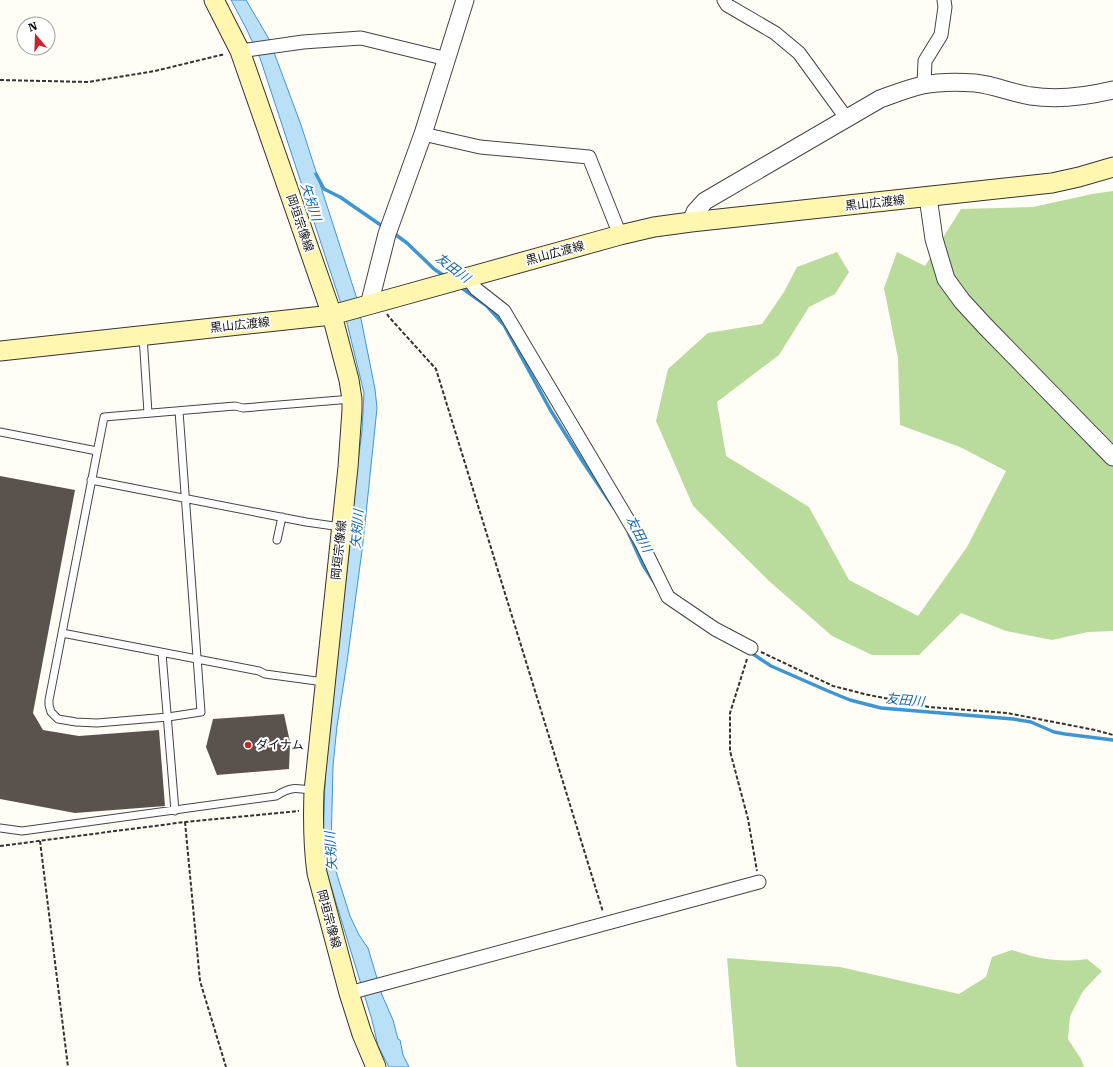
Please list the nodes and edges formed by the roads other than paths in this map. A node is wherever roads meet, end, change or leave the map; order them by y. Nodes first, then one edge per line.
1 (214, 0) edge
2 (465, 0) edge
3 (724, 0) edge
4 (944, 0) edge
5 (240, 51) junction
6 (447, 60) junction
7 (924, 84) junction
8 (1113, 90) edge
9 (847, 119) junction
10 (423, 134) junction
11 (1113, 167) edge
12 (928, 197) junction
13 (691, 222) junction
14 (620, 235) junction
15 (468, 278) junction
16 (376, 303) junction
17 (332, 315) junction
18 (143, 336) junction
19 (0, 351) edge
20 (352, 399) junction
21 (179, 411) junction
22 (148, 413) junction
23 (0, 432) edge
24 (97, 451) junction
25 (1113, 457) edge
26 (91, 480) junction
27 (185, 498) junction
28 (282, 517) junction
29 (342, 527) junction
30 (277, 540) dead end
31 (62, 633) junction
32 (751, 648) road end
33 (162, 653) junction
34 (196, 659) junction
35 (326, 682) junction
36 (168, 717) junction
37 (314, 800) junction
38 (175, 811) junction
39 (0, 828) edge
40 (759, 882) road end
41 (349, 993) junction
42 (376, 1067) edge

1 - 5 main road, 岡垣宗像線
2 - 6 street
3 - 9 street
4 - 7 street
5 - 6 street
5 - 17 main road, 岡垣宗像線
6 - 10 street
7 - 8 street
7 - 9 street
9 - 13 street
10 - 14 street
10 - 16 street
11 - 12 main road, 黒山広渡線
12 - 13 main road, 黒山広渡線
12 - 25 street
13 - 14 main road, 黒山広渡線
14 - 15 main road, 黒山広渡線
15 - 16 main road, 黒山広渡線
15 - 32 street
16 - 17 main road, 黒山広渡線
17 - 18 main road, 黒山広渡線
17 - 20 main road, 岡垣宗像線
18 - 19 main road, 黒山広渡線
18 - 22 lane
20 - 21 lane
20 - 29 main road, 岡垣宗像線
21 - 22 lane
21 - 27 lane
22 - 24 lane
23 - 24 lane
24 - 26 lane
26 - 27 lane
26 - 31 lane
27 - 28 lane
27 - 34 lane
28 - 29 lane
28 - 30 lane
29 - 35 main road, 岡垣宗像線
31 - 33 lane
31 - 36 lane
33 - 34 lane
33 - 36 lane
34 - 35 lane
34 - 36 lane
35 - 37 main road, 岡垣宗像線
36 - 38 lane
37 - 38 lane
37 - 41 main road, 岡垣宗像線
38 - 39 lane
40 - 41 street
41 - 42 main road, 岡垣宗像線

